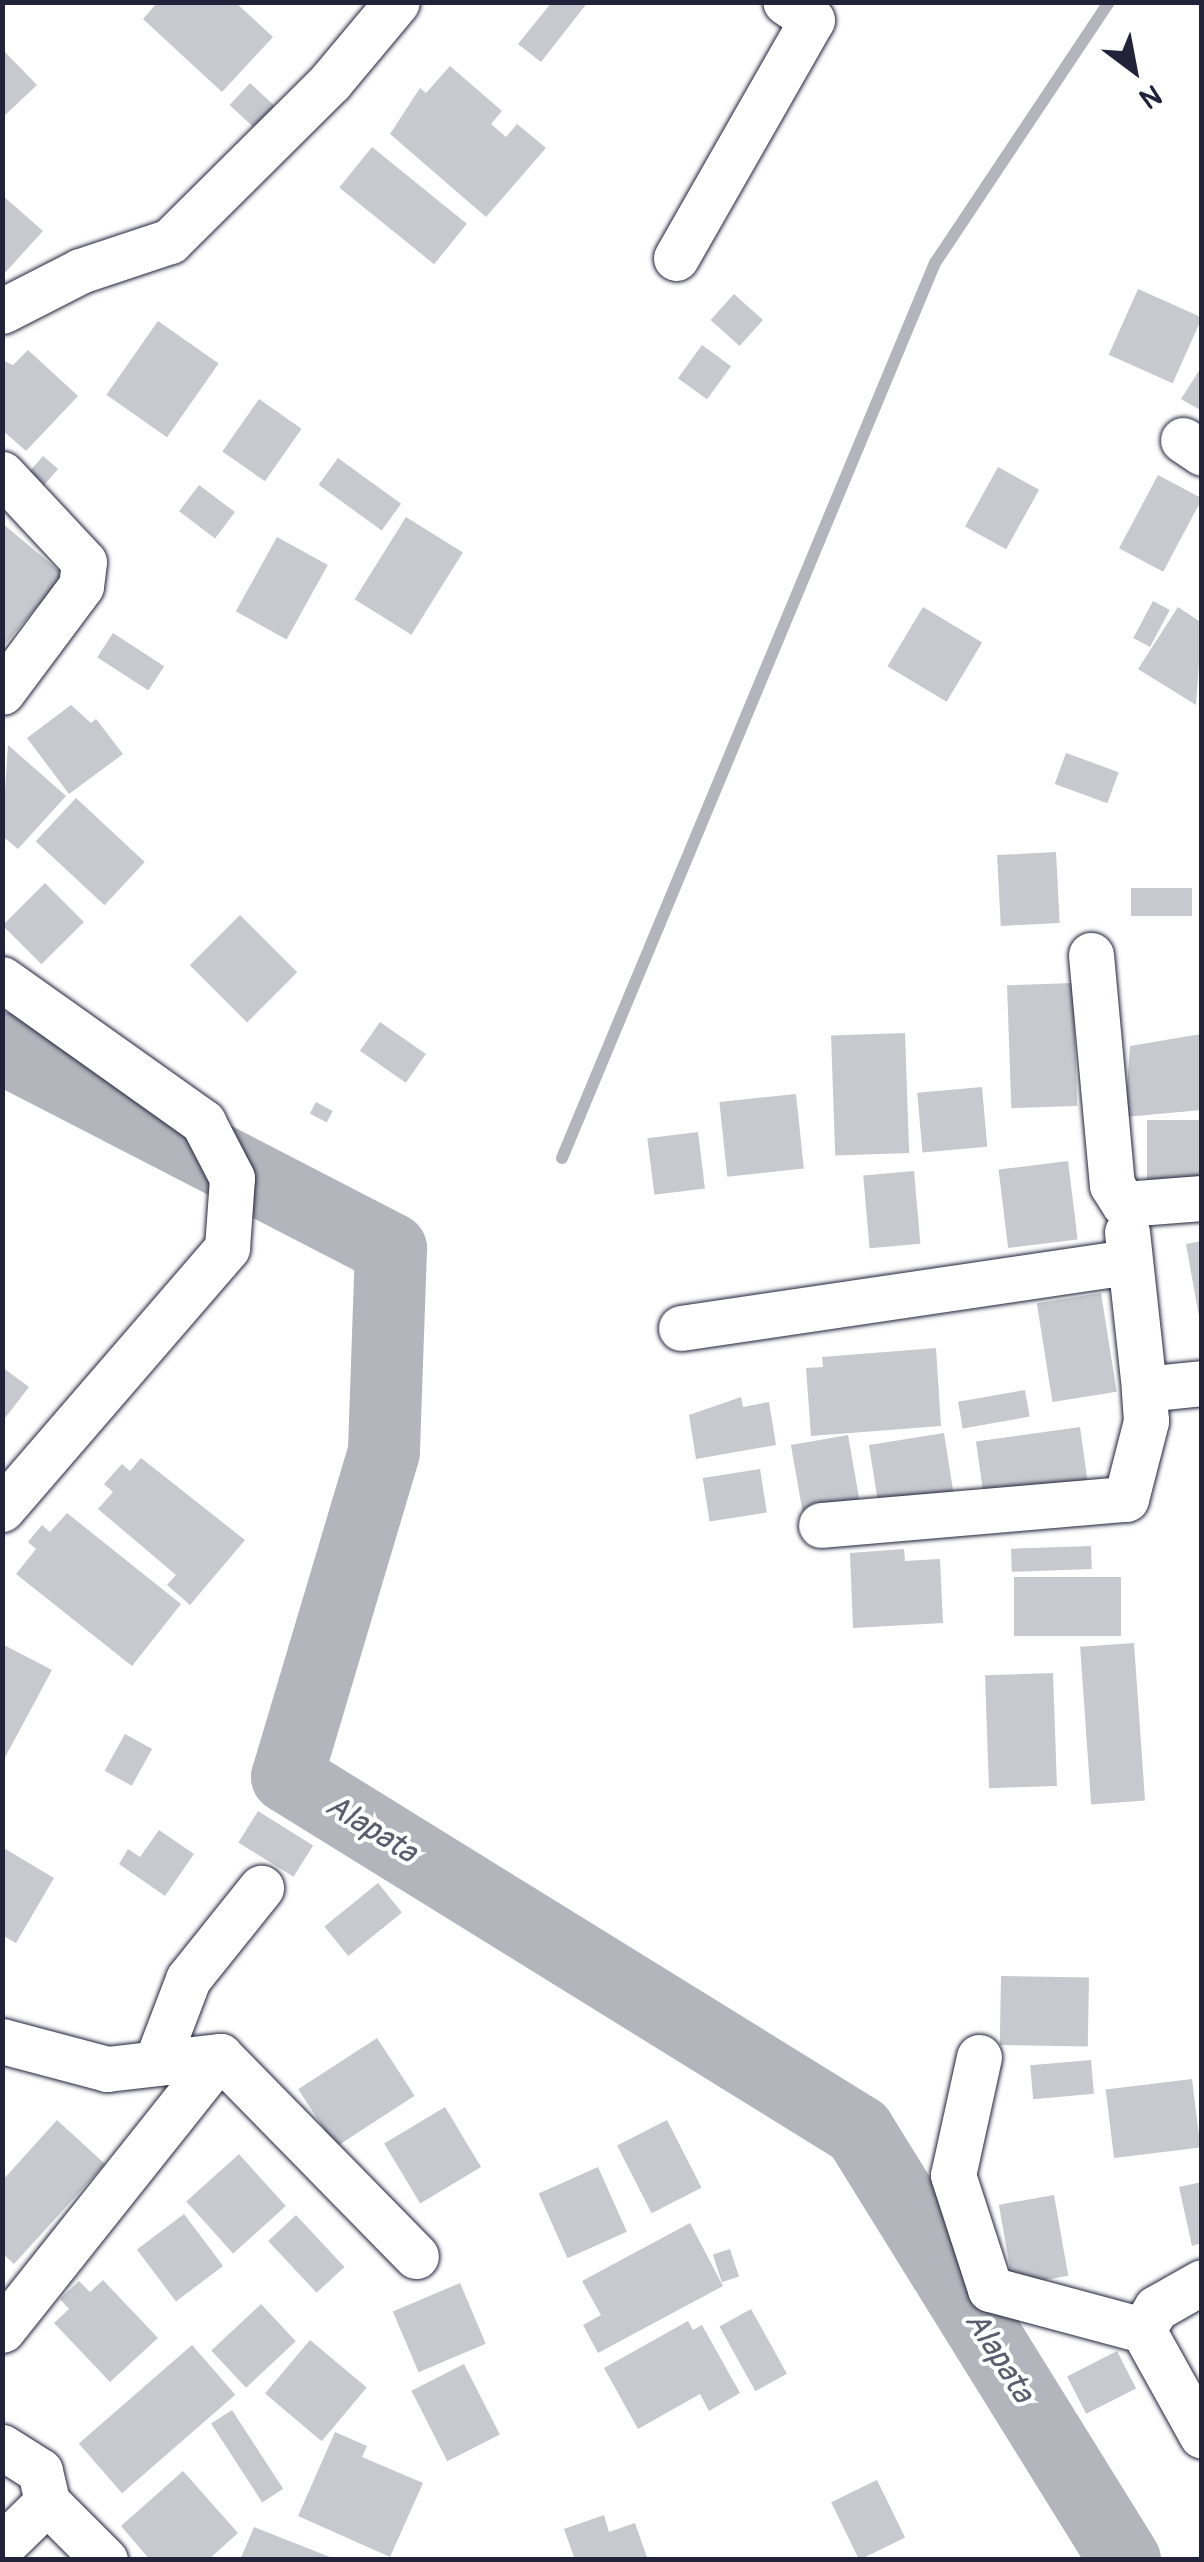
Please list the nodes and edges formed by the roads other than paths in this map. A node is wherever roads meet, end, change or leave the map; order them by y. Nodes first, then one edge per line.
1 (397, 2) edge
2 (785, 2) edge
3 (676, 258) dead end
4 (2, 311) edge
5 (2, 474) edge
6 (2, 692) edge
7 (1091, 955) dead end
8 (2, 979) edge
9 (1202, 1198) edge
10 (1124, 1204) junction
11 (1129, 1262) junction
12 (682, 1328) dead end
13 (1202, 1383) edge
14 (1144, 1389) junction
15 (2, 1509) edge
16 (822, 1526) dead end
17 (262, 1888) dead end
18 (2, 2040) edge
19 (220, 2056) junction
20 (979, 2057) dead end
21 (156, 2064) junction
22 (416, 2256) dead end
23 (1202, 2282) edge
24 (2, 2330) edge
25 (1143, 2330) junction
26 (1202, 2436) edge
27 (2, 2447) edge
28 (47, 2502) junction
29 (2, 2546) edge
30 (105, 2560) edge

1 - 4 street
2 - 3 street
5 - 6 street
7 - 10 street
8 - 15 street
9 - 10 street
10 - 11 street
11 - 12 street
11 - 14 street
13 - 14 street
14 - 16 street
17 - 21 street
18 - 21 street
19 - 21 street
19 - 22 street
19 - 24 street
20 - 25 street
23 - 25 street
25 - 26 street
27 - 28 street
28 - 29 street
28 - 30 street

